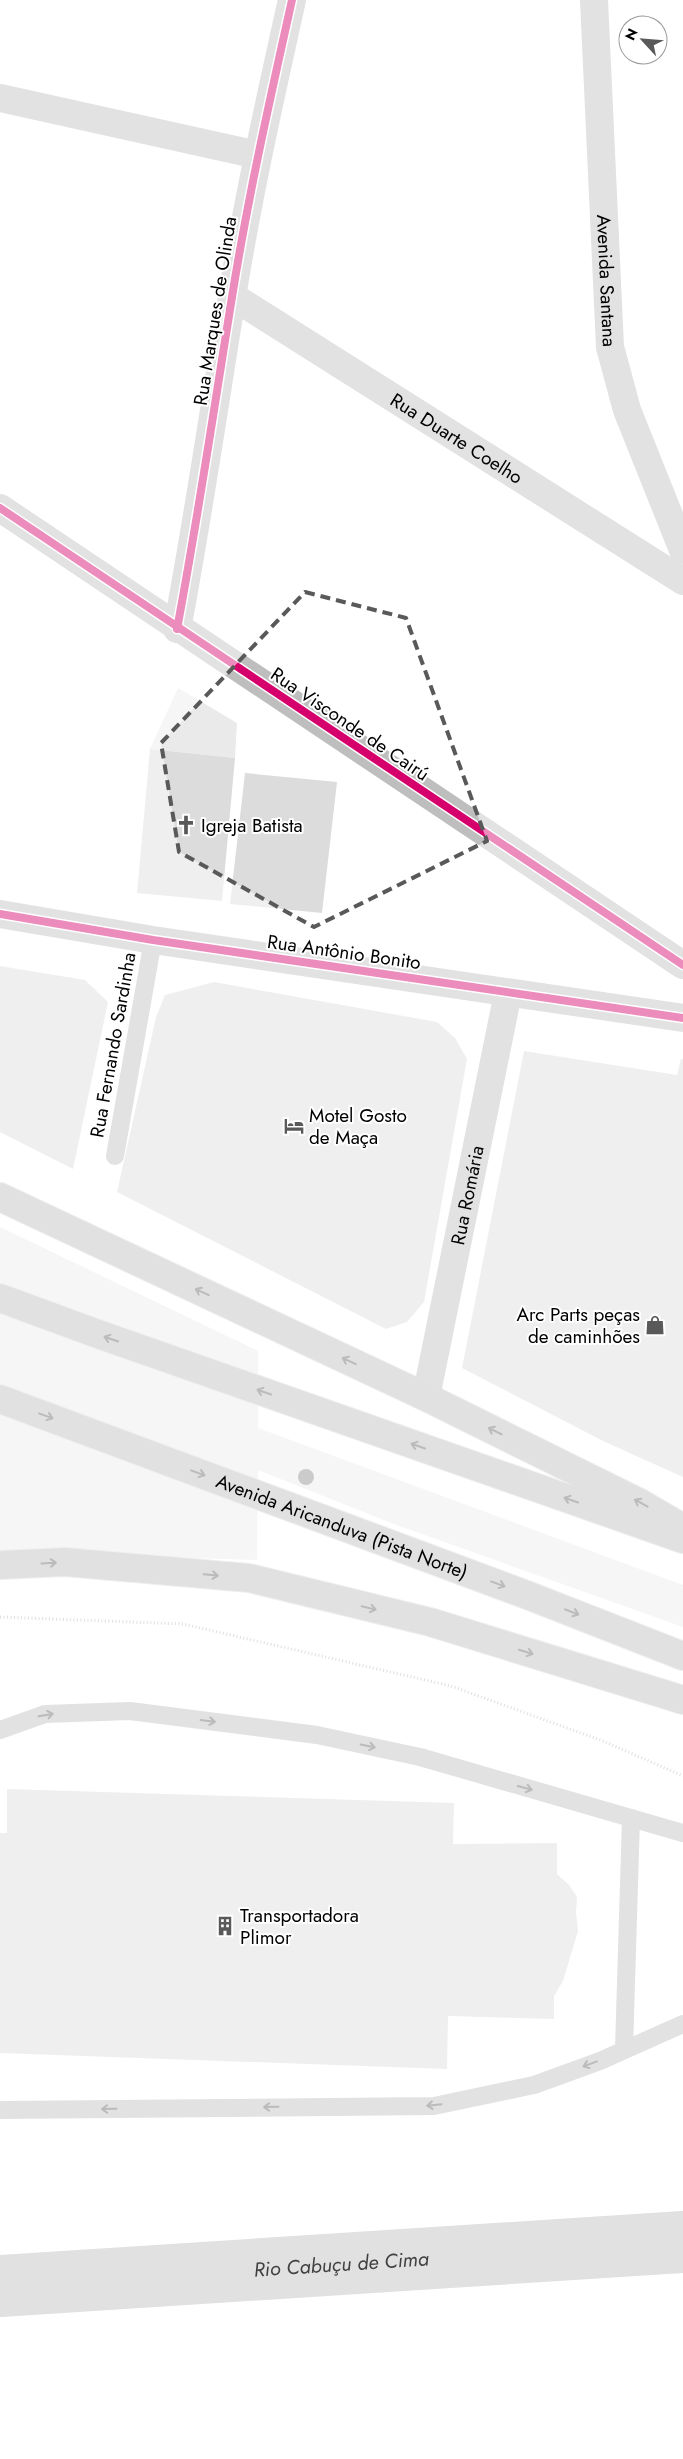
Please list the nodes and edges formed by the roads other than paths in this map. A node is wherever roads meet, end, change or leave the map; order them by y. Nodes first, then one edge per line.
1 (292, 0) edge
2 (594, 0) edge
3 (0, 98) edge
4 (258, 155) junction
5 (232, 296) junction
6 (0, 508) edge
7 (683, 550) edge
8 (683, 581) edge
9 (178, 629) junction
10 (0, 914) edge
11 (152, 940) junction
12 (683, 966) edge
13 (508, 993) junction
14 (683, 1018) edge
15 (115, 1156) dead end
16 (0, 1197) edge
17 (0, 1298) edge
18 (426, 1397) junction
19 (0, 1399) edge
20 (683, 1528) edge
21 (683, 1539) edge
22 (0, 1566) edge
23 (683, 1656) edge
24 (680, 1701) edge
25 (0, 1730) edge
26 (631, 1818) junction
27 (683, 1833) edge
28 (683, 2024) edge
29 (624, 2050) junction
30 (0, 2110) edge

1 - 4 street, Rua Marques de Olinda
2 - 7 street, Avenida Santana
3 - 4 street
4 - 5 street, Rua Marques de Olinda
5 - 8 street, Rua Duarte Coelho
5 - 9 street, Rua Marques de Olinda
6 - 9 street, Rua Visconde de Cairú
9 - 12 street, Rua Visconde de Cairú
10 - 11 street, Rua Antônio Bonito
11 - 13 street, Rua Antônio Bonito
11 - 15 lane, Rua Fernando Sardinha
13 - 14 street, Rua Antônio Bonito
13 - 18 street, Rua Romária
18 -> 16 highway
21 -> 17 highway
20 -> 18 highway
19 -> 23 highway, Avenida Aricanduva (Pista Norte)
22 -> 24 highway
25 -> 26 lane
26 - 27 lane
26 - 29 lane
28 - 29 lane
29 -> 30 lane

